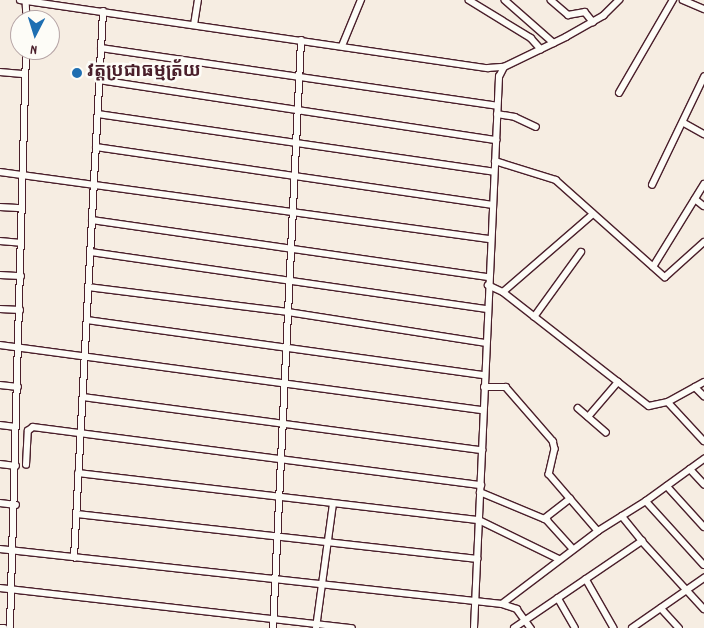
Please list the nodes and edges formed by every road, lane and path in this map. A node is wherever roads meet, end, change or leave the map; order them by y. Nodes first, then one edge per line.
1 (20, 0) edge
2 (26, 0) edge
3 (198, 0) edge
4 (361, 0) edge
5 (469, 0) edge
6 (505, 0) edge
7 (551, 0) edge
8 (619, 0) edge
9 (673, 0) edge
10 (683, 0) edge
11 (704, 9) edge
12 (103, 12) junction
13 (593, 22) junction
14 (194, 25) junction
15 (301, 41) junction
16 (554, 43) junction
17 (342, 46) junction
18 (101, 48) junction
19 (541, 49) junction
20 (26, 60) edge
21 (504, 67) junction
22 (0, 72) edge
23 (25, 74) junction
24 (299, 75) junction
25 (704, 77) edge
26 (99, 80) junction
27 (619, 94) dead end
28 (497, 106) junction
29 (297, 110) junction
30 (98, 114) junction
31 (497, 114) junction
32 (684, 123) junction
33 (536, 126) dead end
34 (704, 134) edge
35 (496, 140) junction
36 (296, 142) junction
37 (96, 147) junction
38 (495, 161) junction
39 (0, 172) edge
40 (494, 172) junction
41 (22, 173) junction
42 (294, 176) junction
43 (94, 183) junction
44 (704, 184) edge
45 (652, 185) dead end
46 (695, 199) junction
47 (493, 205) junction
48 (704, 206) edge
49 (0, 207) edge
50 (22, 208) junction
51 (293, 212) junction
52 (593, 214) junction
53 (92, 220) junction
54 (490, 239) junction
55 (0, 241) edge
56 (704, 242) edge
57 (21, 243) junction
58 (290, 247) junction
59 (90, 252) junction
60 (581, 252) dead end
61 (653, 267) junction
62 (0, 275) edge
63 (21, 276) junction
64 (488, 277) junction
65 (291, 279) junction
66 (488, 285) junction
67 (88, 286) junction
68 (503, 292) junction
69 (0, 309) edge
70 (20, 310) junction
71 (487, 310) junction
72 (288, 312) junction
73 (534, 317) junction
74 (87, 320) junction
75 (486, 344) junction
76 (0, 345) edge
77 (20, 346) junction
78 (287, 346) junction
79 (85, 355) junction
80 (484, 375) junction
81 (284, 382) junction
82 (618, 382) junction
83 (704, 382) edge
84 (0, 385) edge
85 (18, 387) junction
86 (484, 387) junction
87 (695, 387) junction
88 (704, 396) edge
89 (83, 398) junction
90 (668, 402) junction
91 (578, 408) dead end
92 (483, 410) junction
93 (588, 417) junction
94 (283, 422) junction
95 (0, 425) edge
96 (16, 427) junction
97 (606, 432) dead end
98 (81, 435) junction
99 (704, 441) edge
100 (482, 450) junction
101 (704, 459) edge
102 (281, 460) junction
103 (0, 464) edge
104 (26, 465) dead end
105 (16, 466) junction
106 (690, 469) junction
107 (78, 473) junction
108 (704, 484) edge
109 (481, 485) junction
110 (667, 486) junction
111 (480, 492) junction
112 (279, 497) junction
113 (570, 499) junction
114 (646, 501) junction
115 (0, 503) edge
116 (333, 504) junction
117 (16, 505) junction
118 (77, 514) junction
119 (622, 516) junction
120 (544, 519) junction
121 (479, 520) junction
122 (704, 526) edge
123 (598, 531) junction
124 (278, 536) junction
125 (642, 541) junction
126 (328, 542) junction
127 (573, 548) junction
128 (0, 549) edge
129 (14, 551) junction
130 (74, 558) junction
131 (477, 559) junction
132 (559, 559) junction
133 (704, 565) edge
134 (704, 578) edge
135 (276, 579) junction
136 (586, 580) junction
137 (322, 584) junction
138 (0, 588) edge
139 (10, 589) junction
140 (687, 590) junction
141 (558, 598) junction
142 (475, 601) junction
143 (502, 604) junction
144 (661, 608) junction
145 (704, 609) edge
146 (274, 619) junction
147 (527, 620) junction
148 (643, 620) junction
149 (316, 626) edge
150 (0, 628) edge
151 (4, 628) edge
152 (10, 628) edge
153 (273, 628) edge
154 (352, 628) edge
155 (474, 628) edge
156 (514, 628) edge
157 (531, 628) edge
158 (575, 628) edge
159 (614, 628) edge
160 (632, 628) edge
161 (648, 628) edge
162 (679, 628) edge

1 - 2 street
2 - 12 street
3 - 14 street
4 - 17 street
5 - 19 street
6 - 16 street
7 - 13 street
8 - 13 street
9 - 27 street
10 - 11 street
12 - 14 street
12 - 18 street
13 - 16 street
14 - 15 street
15 - 17 street
15 - 24 street
16 - 19 street
17 - 21 street
18 - 24 street
18 - 26 street
19 - 21 street
20 - 23 street
21 - 28 street
22 - 23 street
23 - 41 street
24 - 28 street
24 - 29 street
25 - 32 street
26 - 29 street
26 - 30 street
28 - 31 street
29 - 35 street
29 - 36 street
30 - 36 street
30 - 37 street
31 - 33 street
31 - 35 street
32 - 34 street
32 - 45 street
35 - 38 street
36 - 40 street
36 - 42 street
37 - 42 street
37 - 43 street
38 - 40 street
38 - 52 street
39 - 41 street
40 - 47 street
41 - 43 street
41 - 50 street
42 - 47 street
42 - 51 street
43 - 51 street
43 - 53 street
44 - 46 street
46 - 48 street
46 - 61 street
47 - 54 street
49 - 50 street
50 - 57 street
51 - 54 street
51 - 58 street
52 - 61 street
52 - 68 street
53 - 58 street
53 - 59 street
54 - 64 street
55 - 57 street
56 - 61 street
57 - 63 street
58 - 64 street
58 - 65 street
59 - 65 street
59 - 67 street
60 - 73 street
62 - 63 street
63 - 70 street
64 - 66 street
65 - 71 street
65 - 72 street
66 - 68 street
66 - 71 street
67 - 72 street
67 - 74 street
68 - 73 street
69 - 70 street
70 - 77 street
71 - 75 street
72 - 75 street
72 - 78 street
73 - 82 street
74 - 78 street
74 - 79 street
75 - 80 street
76 - 77 street
77 - 79 street
77 - 85 street
78 - 80 street
78 - 81 street
79 - 81 street
79 - 89 street
80 - 86 street
81 - 92 street
81 - 94 street
82 - 90 street
82 - 93 street
83 - 87 street
84 - 85 street
85 - 96 street
86 - 92 street
86 - 113 street
87 - 88 street
87 - 90 street
89 - 94 street
89 - 98 street
90 - 99 street
91 - 93 street
92 - 100 street
93 - 97 street
94 - 100 street
94 - 102 street
95 - 96 street
96 - 105 street
98 - 102 street
98 - 104 street
98 - 107 street
100 - 109 street
101 - 106 street
102 - 109 street
102 - 112 street
103 - 105 street
105 - 117 street
106 - 108 street
106 - 110 street
107 - 112 street
107 - 118 street
109 - 111 street
110 - 114 street
110 - 122 street
111 - 120 street
111 - 121 street
112 - 116 street
112 - 124 street
113 - 120 street
113 - 123 street
114 - 119 street
114 - 133 street
115 - 117 street
116 - 121 street
116 - 126 street
117 - 129 street
118 - 124 street
118 - 130 street
119 - 123 street
119 - 125 street
120 - 127 street
121 - 131 street
121 - 132 street
123 - 127 street
124 - 126 street
124 - 135 street
125 - 136 street
125 - 140 street
126 - 131 street
126 - 137 street
127 - 132 street
128 - 129 street
129 - 130 street
129 - 139 street
130 - 135 street
131 - 142 street
132 - 143 street
134 - 140 street
135 - 137 street
135 - 146 street
136 - 141 street
136 - 159 street
137 - 142 street
137 - 149 street
138 - 139 street
139 - 146 street
139 - 152 street
140 - 144 street
140 - 145 street
141 - 147 street
141 - 158 street
142 - 143 street
142 - 155 street
143 - 147 street
144 - 148 street
144 - 162 street
146 - 149 street
146 - 153 street
147 - 156 street
147 - 157 street
148 - 160 street
148 - 161 street
149 - 154 street
150 - 151 street

